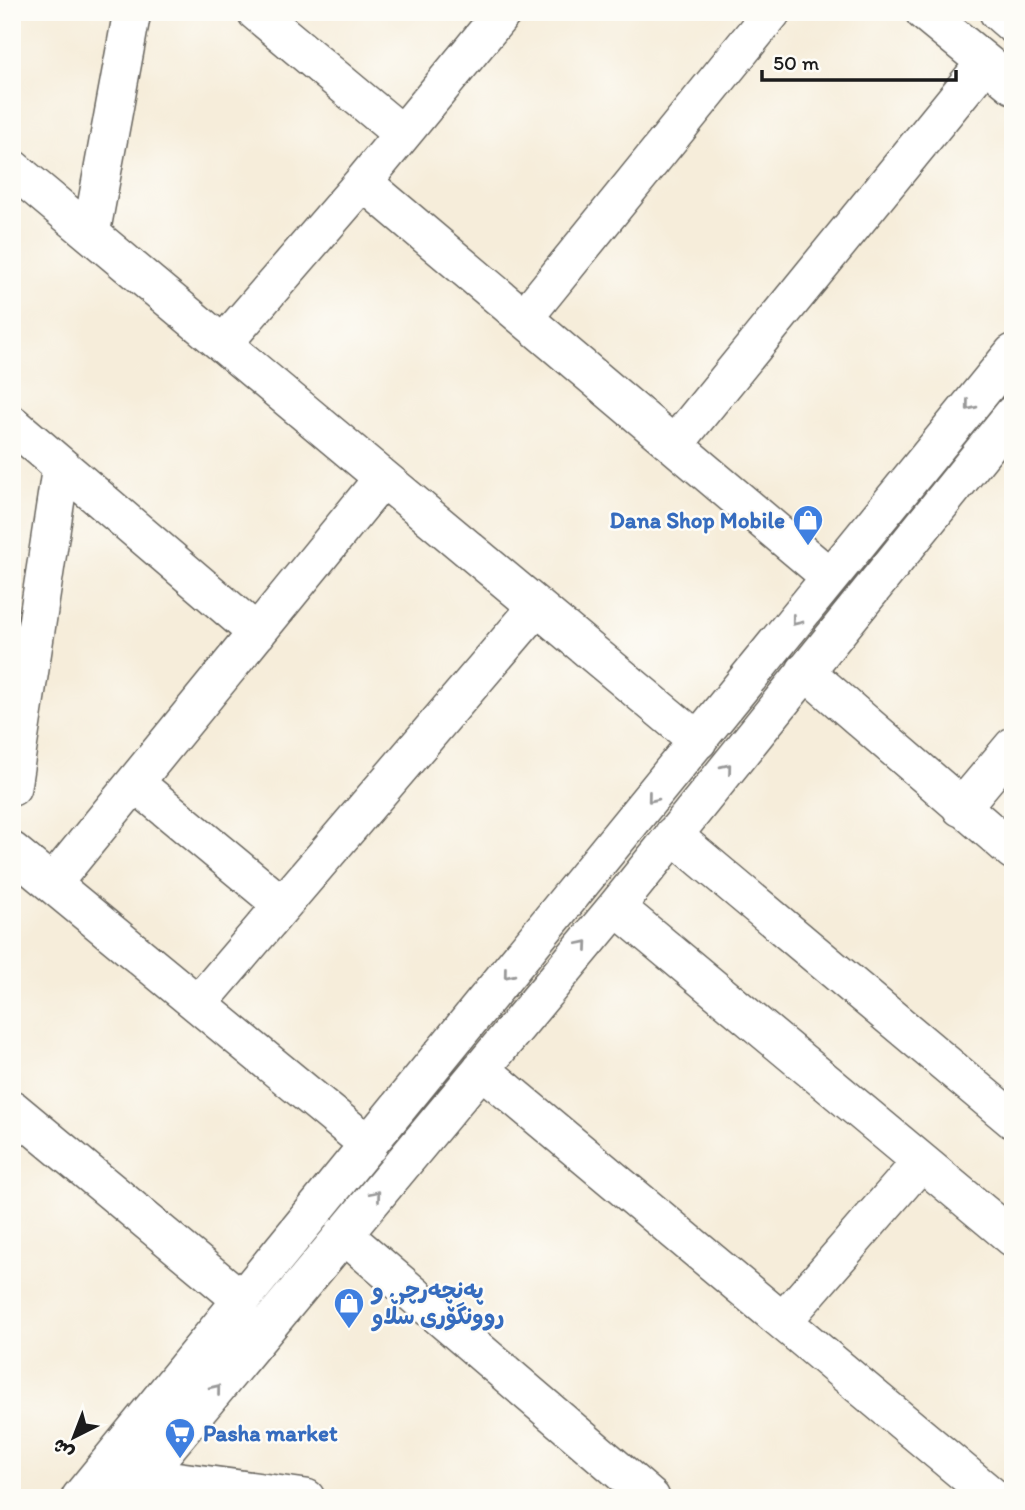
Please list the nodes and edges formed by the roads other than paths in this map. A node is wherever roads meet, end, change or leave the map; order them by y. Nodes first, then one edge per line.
1 (132, 12) edge
2 (256, 12) edge
3 (503, 12) edge
4 (772, 12) edge
5 (924, 12) edge
6 (998, 12) edge
7 (1013, 25) edge
8 (999, 74) edge
9 (402, 134) junction
10 (12, 168) edge
11 (363, 182) junction
12 (91, 234) junction
13 (524, 318) junction
14 (223, 344) junction
15 (1013, 353) edge
16 (1013, 414) edge
17 (12, 424) edge
18 (674, 445) junction
19 (61, 466) junction
20 (383, 478) junction
21 (830, 577) junction
22 (537, 607) junction
23 (257, 632) junction
24 (805, 671) junction
25 (698, 741) junction
26 (1013, 746) edge
27 (135, 783) junction
28 (12, 787) edge
29 (961, 808) junction
30 (674, 835) junction
31 (12, 851) edge
32 (1013, 852) edge
33 (52, 884) junction
34 (281, 904) junction
35 (616, 906) junction
36 (198, 1004) junction
37 (481, 1069) junction
38 (12, 1109) edge
39 (1013, 1120) edge
40 (369, 1145) junction
41 (921, 1162) junction
42 (343, 1234) junction
43 (1013, 1238) edge
44 (242, 1300) junction
45 (783, 1321) junction
46 (139, 1482) edge
47 (90, 1494) edge
48 (306, 1498) edge
49 (651, 1498) edge
50 (994, 1498) edge

1 - 12 street
2 - 9 street
3 - 9 street
4 - 13 street
5 - 8 street
6 - 7 street
8 - 18 street
9 - 11 street
10 - 12 street
11 - 13 street
11 - 14 street
12 - 14 street
13 - 18 street
14 - 20 street
15 -> 21 street
16 - 24 street
17 - 19 street
18 - 21 street
19 - 23 street
19 - 28 street
20 - 22 street
20 - 23 street
21 -> 25 street
22 - 25 street
22 - 34 street
23 - 27 street
24 - 29 street
30 -> 24 street
25 -> 40 street
26 - 29 street
27 - 33 street
27 - 34 street
29 - 32 street
30 - 35 street
30 - 39 street
31 - 33 street
33 - 36 street
34 - 36 street
37 -> 35 street
35 - 41 street
36 - 40 street
42 -> 37 street
37 - 45 street
38 - 44 street
40 - 44 street
41 - 43 street
41 - 45 street
46 -> 42 street
42 - 49 street
44 - 46 street
45 - 50 street
46 - 47 street
46 - 48 street

